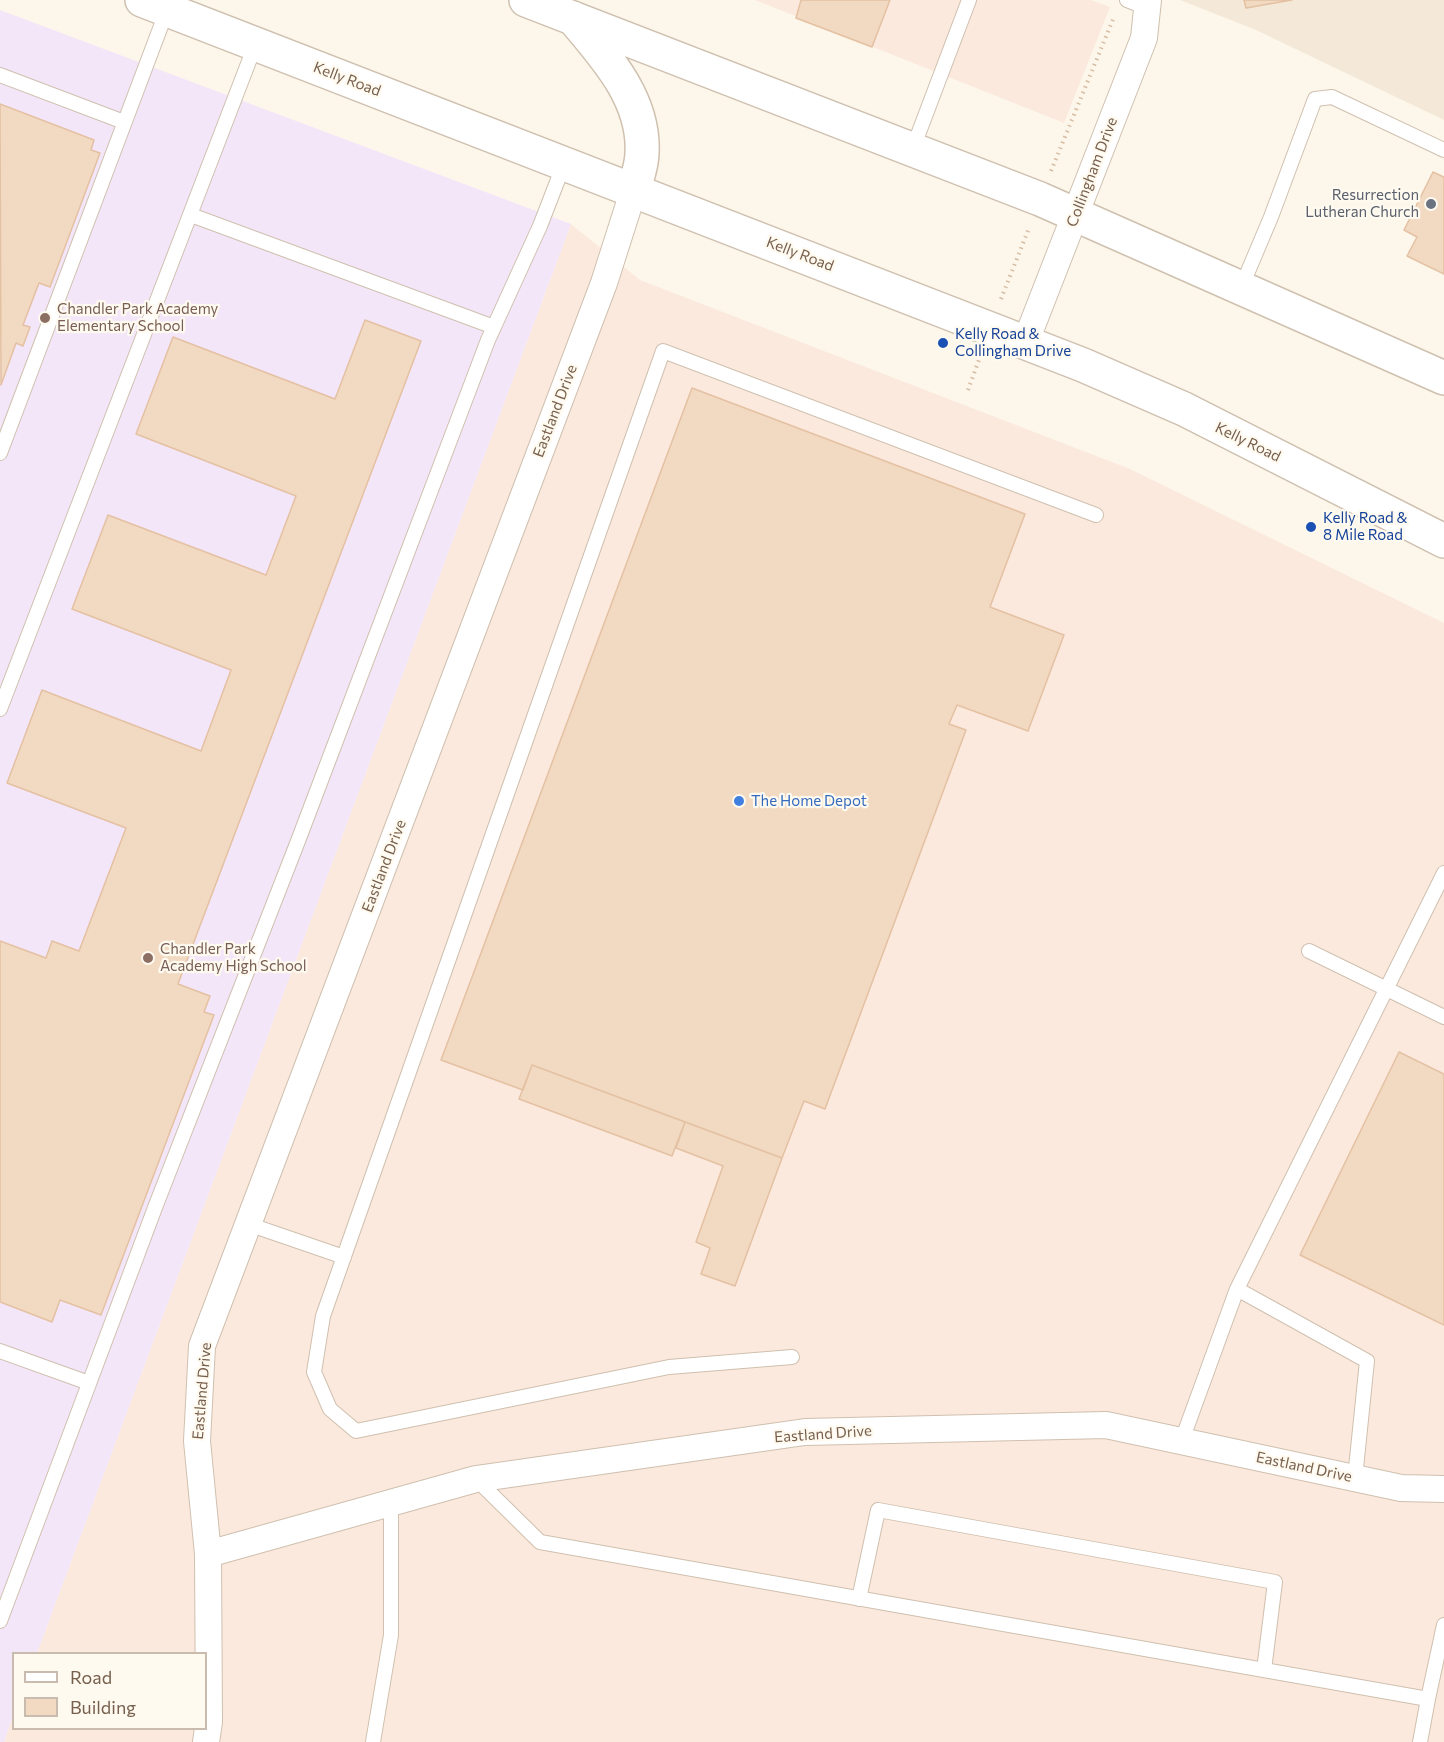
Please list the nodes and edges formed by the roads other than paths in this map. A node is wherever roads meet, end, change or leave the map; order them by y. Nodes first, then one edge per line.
1 (526, 0) edge
2 (969, 0) edge
3 (1141, 3) edge
4 (155, 5) edge
5 (576, 9) edge
6 (256, 44) junction
7 (0, 75) edge
8 (124, 122) junction
9 (913, 148) junction
10 (1444, 150) edge
11 (565, 162) junction
12 (634, 189) junction
13 (1076, 214) junction
14 (191, 215) junction
15 (1241, 288) junction
16 (494, 327) junction
17 (1026, 341) junction
18 (1444, 378) edge
19 (0, 453) edge
20 (1096, 515) dead end
21 (1444, 541) edge
22 (0, 710) edge
23 (1444, 873) edge
24 (1309, 951) dead end
25 (1387, 988) junction
26 (1444, 1017) edge
27 (248, 1224) junction
28 (344, 1257) junction
29 (1237, 1289) junction
30 (0, 1351) edge
31 (792, 1357) dead end
32 (89, 1383) junction
33 (1182, 1440) junction
34 (1355, 1478) junction
35 (476, 1479) junction
36 (1444, 1489) edge
37 (391, 1503) junction
38 (208, 1554) junction
39 (859, 1599) junction
40 (0, 1621) edge
41 (1444, 1625) edge
42 (1264, 1670) junction
43 (1428, 1699) junction
44 (206, 1742) edge
45 (373, 1742) edge
46 (1420, 1742) edge

1 - 5 street
2 - 9 lane
3 - 13 street, Collingham Drive
4 - 6 street, Kelly Road
4 - 8 lane
5 - 9 street
5 - 12 street
6 - 11 street, Kelly Road
6 - 14 lane
7 - 8 lane
8 - 19 lane
9 - 13 street
10 - 15 lane
11 - 12 street, Kelly Road
11 - 16 lane
12 - 17 street, Kelly Road
12 - 27 street, Eastland Drive
13 - 15 street
13 - 17 street, Collingham Drive
14 - 16 lane
14 - 22 lane
15 - 18 street
16 - 32 lane
17 - 21 street, Kelly Road
20 - 28 lane
23 - 25 lane
24 - 25 lane
25 - 26 lane
25 - 29 lane
27 - 28 lane
27 - 38 street, Eastland Drive
28 - 31 lane
29 - 33 lane
29 - 34 lane
30 - 32 lane
32 - 40 lane
33 - 34 street, Eastland Drive
33 - 35 street, Eastland Drive
34 - 36 street, Eastland Drive
35 - 37 street, Eastland Drive
35 - 39 lane
37 - 38 street, Eastland Drive
37 - 45 lane
38 - 44 street, Eastland Drive
39 - 42 lane
39 - 42 lane
41 - 43 lane
42 - 43 lane
43 - 46 lane

